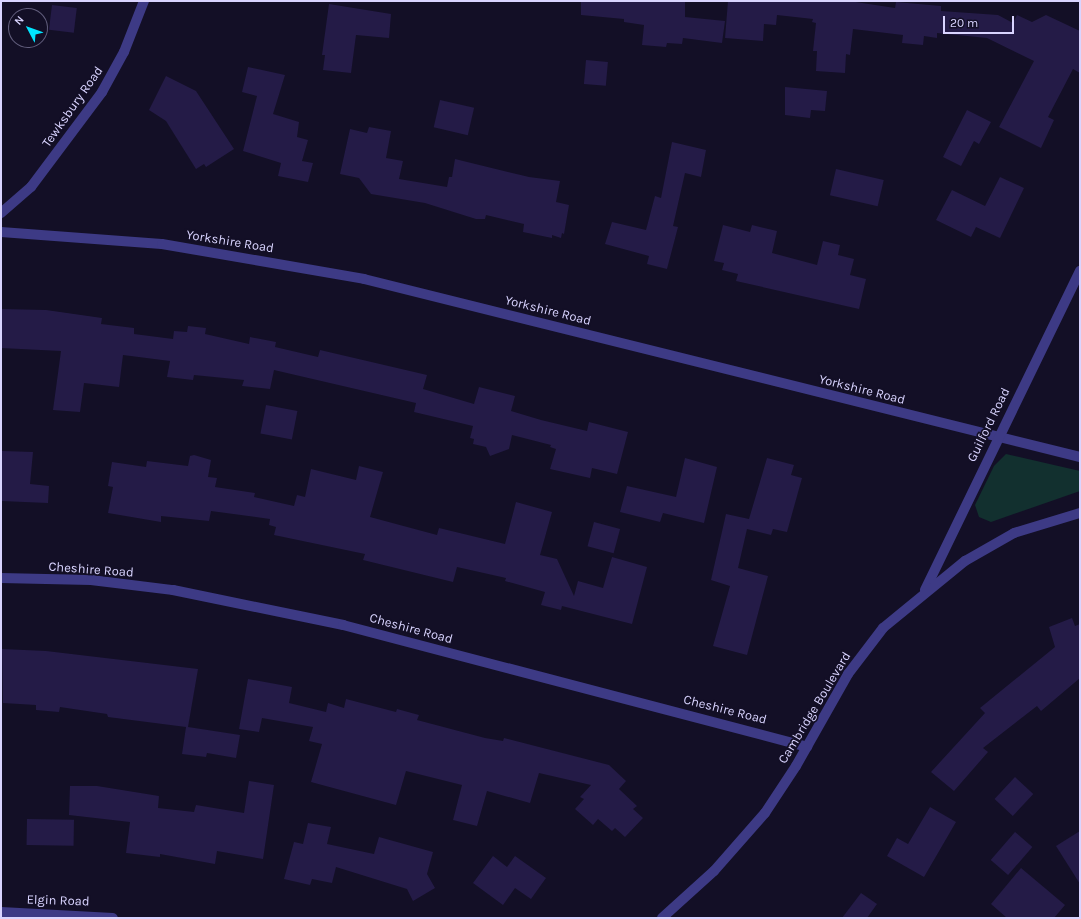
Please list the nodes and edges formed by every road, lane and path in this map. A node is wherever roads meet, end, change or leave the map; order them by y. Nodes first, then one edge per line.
1 (144, 1) edge
2 (1, 213) edge
3 (1, 232) edge
4 (1080, 271) edge
5 (997, 438) junction
6 (1080, 457) edge
7 (1080, 513) edge
8 (1, 578) edge
9 (924, 592) junction
10 (807, 747) junction
11 (1, 912) edge
12 (113, 918) edge
13 (662, 918) edge

1 - 2 street, Tewksbury Road
3 - 5 street, Yorkshire Road
4 - 5 street, Guilford Road
5 - 6 street, Yorkshire Road
5 - 9 street, Guilford Road
7 - 9 street, Cambridge Boulevard
8 - 10 street, Cheshire Road
9 - 10 street, Cambridge Boulevard
10 - 13 street, Cambridge Boulevard
11 - 12 street, Elgin Road

